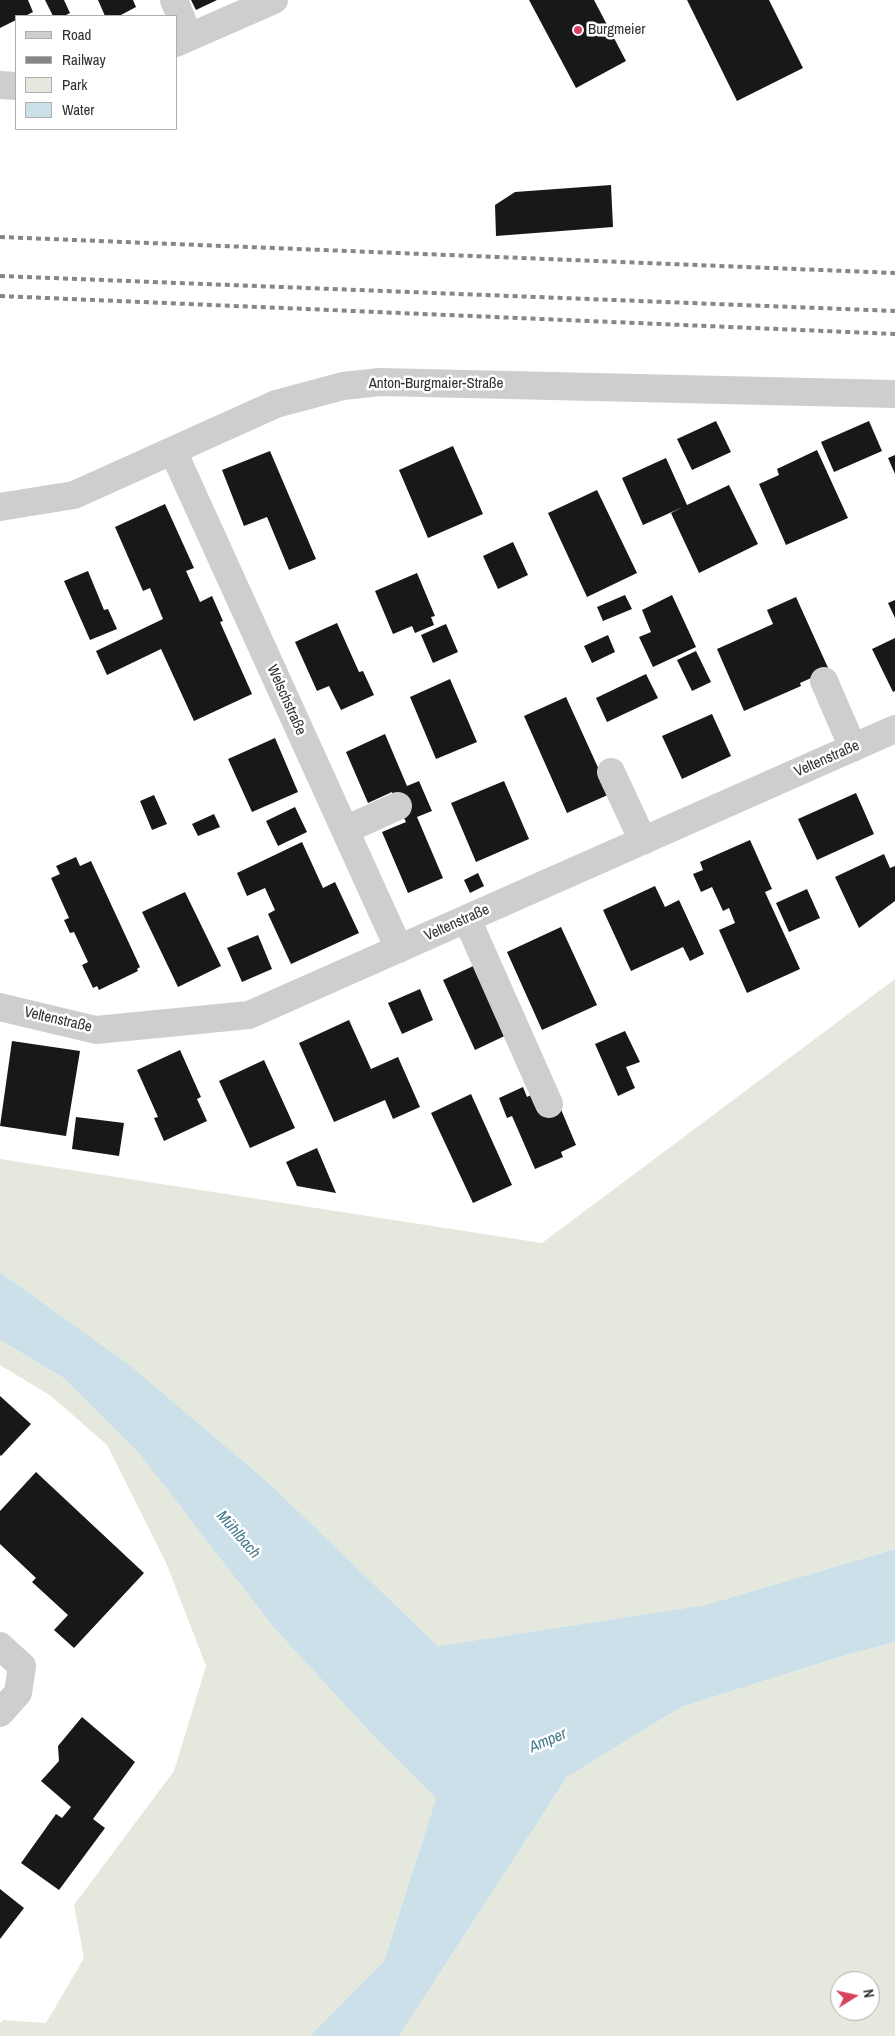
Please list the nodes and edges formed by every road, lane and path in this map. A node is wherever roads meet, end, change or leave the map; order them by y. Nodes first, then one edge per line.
1 (174, 0) edge
2 (274, 0) edge
3 (177, 15) edge
4 (178, 18) edge
5 (183, 40) edge
6 (0, 85) edge
7 (15, 86) edge
8 (895, 394) edge
9 (173, 451) junction
10 (0, 507) edge
11 (824, 681) dead end
12 (895, 729) edge
13 (853, 748) junction
14 (611, 772) dead end
15 (398, 806) dead end
16 (345, 830) junction
17 (643, 841) junction
18 (467, 919) junction
19 (399, 949) junction
20 (0, 1007) edge
21 (549, 1104) dead end
22 (0, 1646) edge
23 (0, 1713) edge

1 - 3 street
2 - 5 street
4 - 5 street
6 - 7 street
8 - 9 street, Anton-Burgmaier-Straße
9 - 10 street, Anton-Burgmaier-Straße
9 - 16 street, Welschstraße
11 - 13 street
12 - 13 street, Veltenstraße
13 - 17 street, Veltenstraße
14 - 17 street
15 - 16 street
16 - 19 street, Welschstraße
17 - 18 street, Veltenstraße
18 - 19 street, Veltenstraße
18 - 21 street
19 - 20 street, Veltenstraße
22 - 23 street

